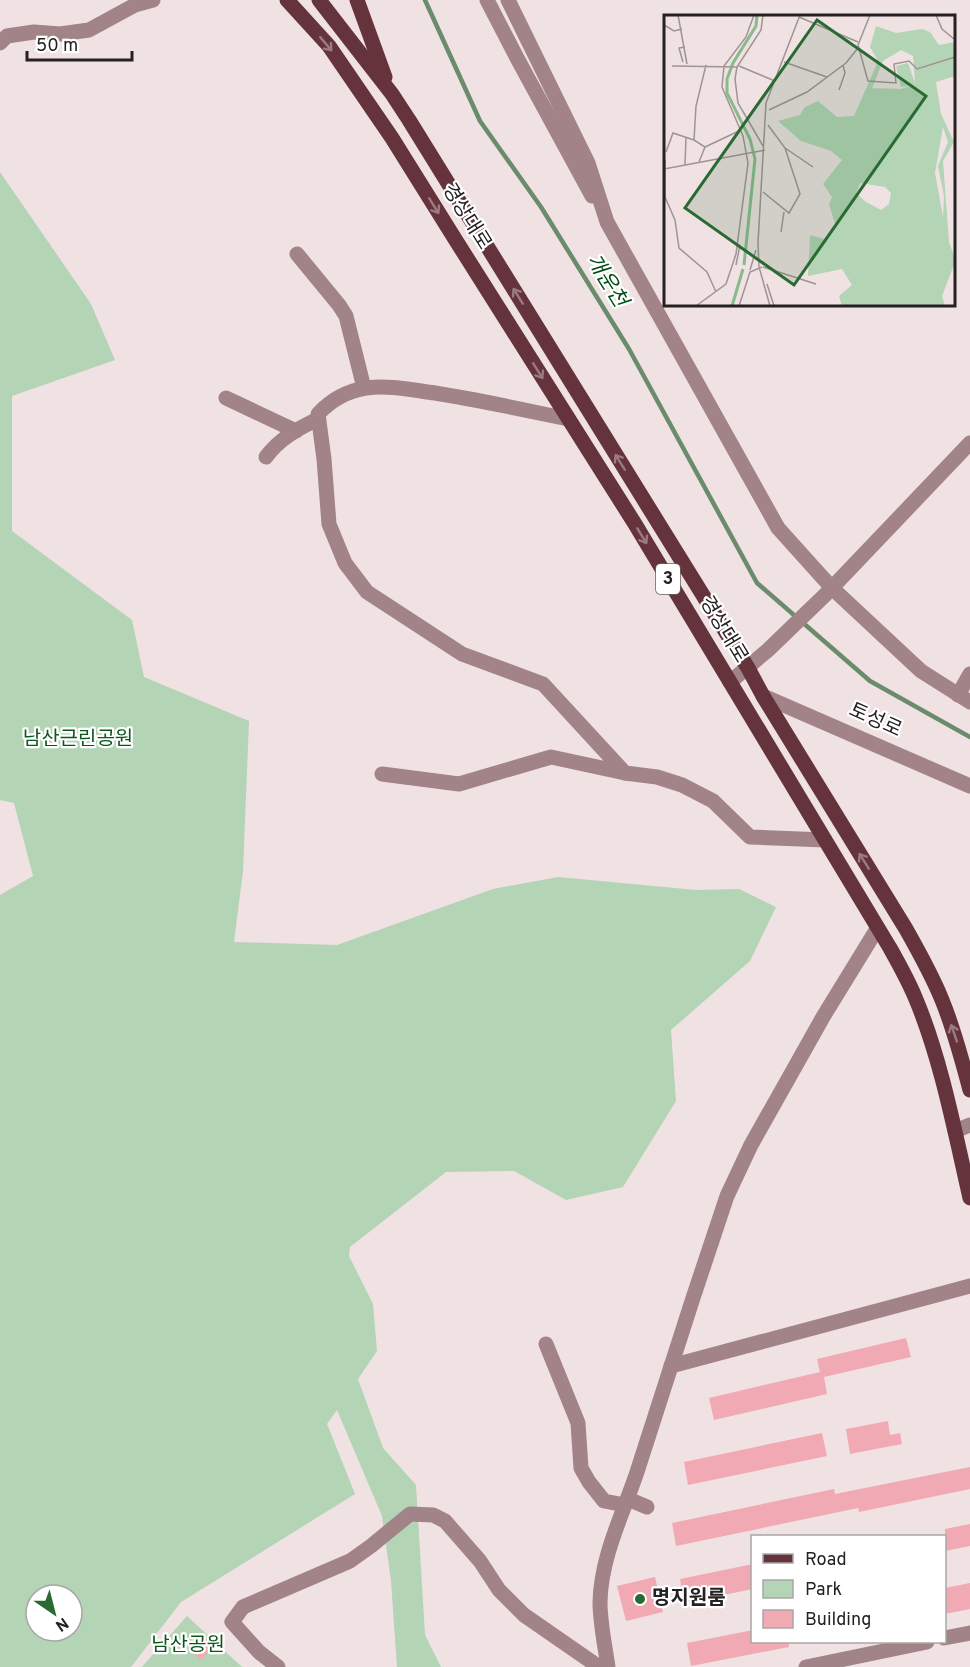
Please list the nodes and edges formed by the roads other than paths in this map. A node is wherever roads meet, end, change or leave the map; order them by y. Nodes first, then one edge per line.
1 (153, 0) edge
2 (287, 0) edge
3 (319, 0) edge
4 (357, 0) edge
5 (487, 0) edge
6 (508, 0) edge
7 (0, 43) edge
8 (392, 94) junction
9 (607, 222) junction
10 (297, 254) dead end
11 (364, 388) junction
12 (226, 398) dead end
13 (318, 419) junction
14 (568, 419) junction
15 (296, 431) junction
16 (970, 443) edge
17 (266, 457) dead end
18 (828, 592) junction
19 (748, 668) junction
20 (970, 674) edge
21 (730, 681) junction
22 (763, 696) junction
23 (964, 699) edge
24 (626, 773) junction
25 (382, 774) dead end
26 (970, 786) edge
27 (825, 840) junction
28 (878, 929) junction
29 (970, 1089) edge
30 (970, 1125) edge
31 (954, 1131) junction
32 (970, 1198) edge
33 (970, 1286) edge
34 (546, 1344) dead end
35 (671, 1366) junction
36 (626, 1502) junction
37 (647, 1507) dead end
38 (970, 1633) edge
39 (946, 1638) edge
40 (918, 1643) edge
41 (278, 1667) edge
42 (599, 1667) edge
43 (608, 1667) edge
44 (806, 1667) edge

1 - 7 street
2 -> 14 main road, 경상대로 / 3
3 - 8 main road, 경상대로 / 3
4 - 8 main road
5 - 9 street
6 - 9 street
19 -> 8 main road, 경상대로 / 3
9 - 18 street
10 - 11 street
11 - 13 street
11 - 14 street
12 - 15 street
13 - 15 street
13 - 24 street
14 -> 21 main road, 경상대로 / 3
15 - 17 street
16 - 18 street
18 - 19 street
18 - 23 street
19 - 21 street
19 - 22 main road, 경상대로 / 3
20 - 23 street
21 - 27 main road, 경상대로 / 3
22 - 26 street, 토성로
29 -> 22 main road, 경상대로 / 3
24 - 25 street
24 - 27 street
27 - 28 main road, 경상대로 / 3
28 - 31 main road, 경상대로 / 3
28 - 35 street
30 - 31 street
31 - 32 main road, 경상대로 / 3
33 - 35 street
34 - 36 street
35 - 36 street
36 - 37 street
36 - 43 street
38 - 39 street
40 - 44 street
41 - 42 street

